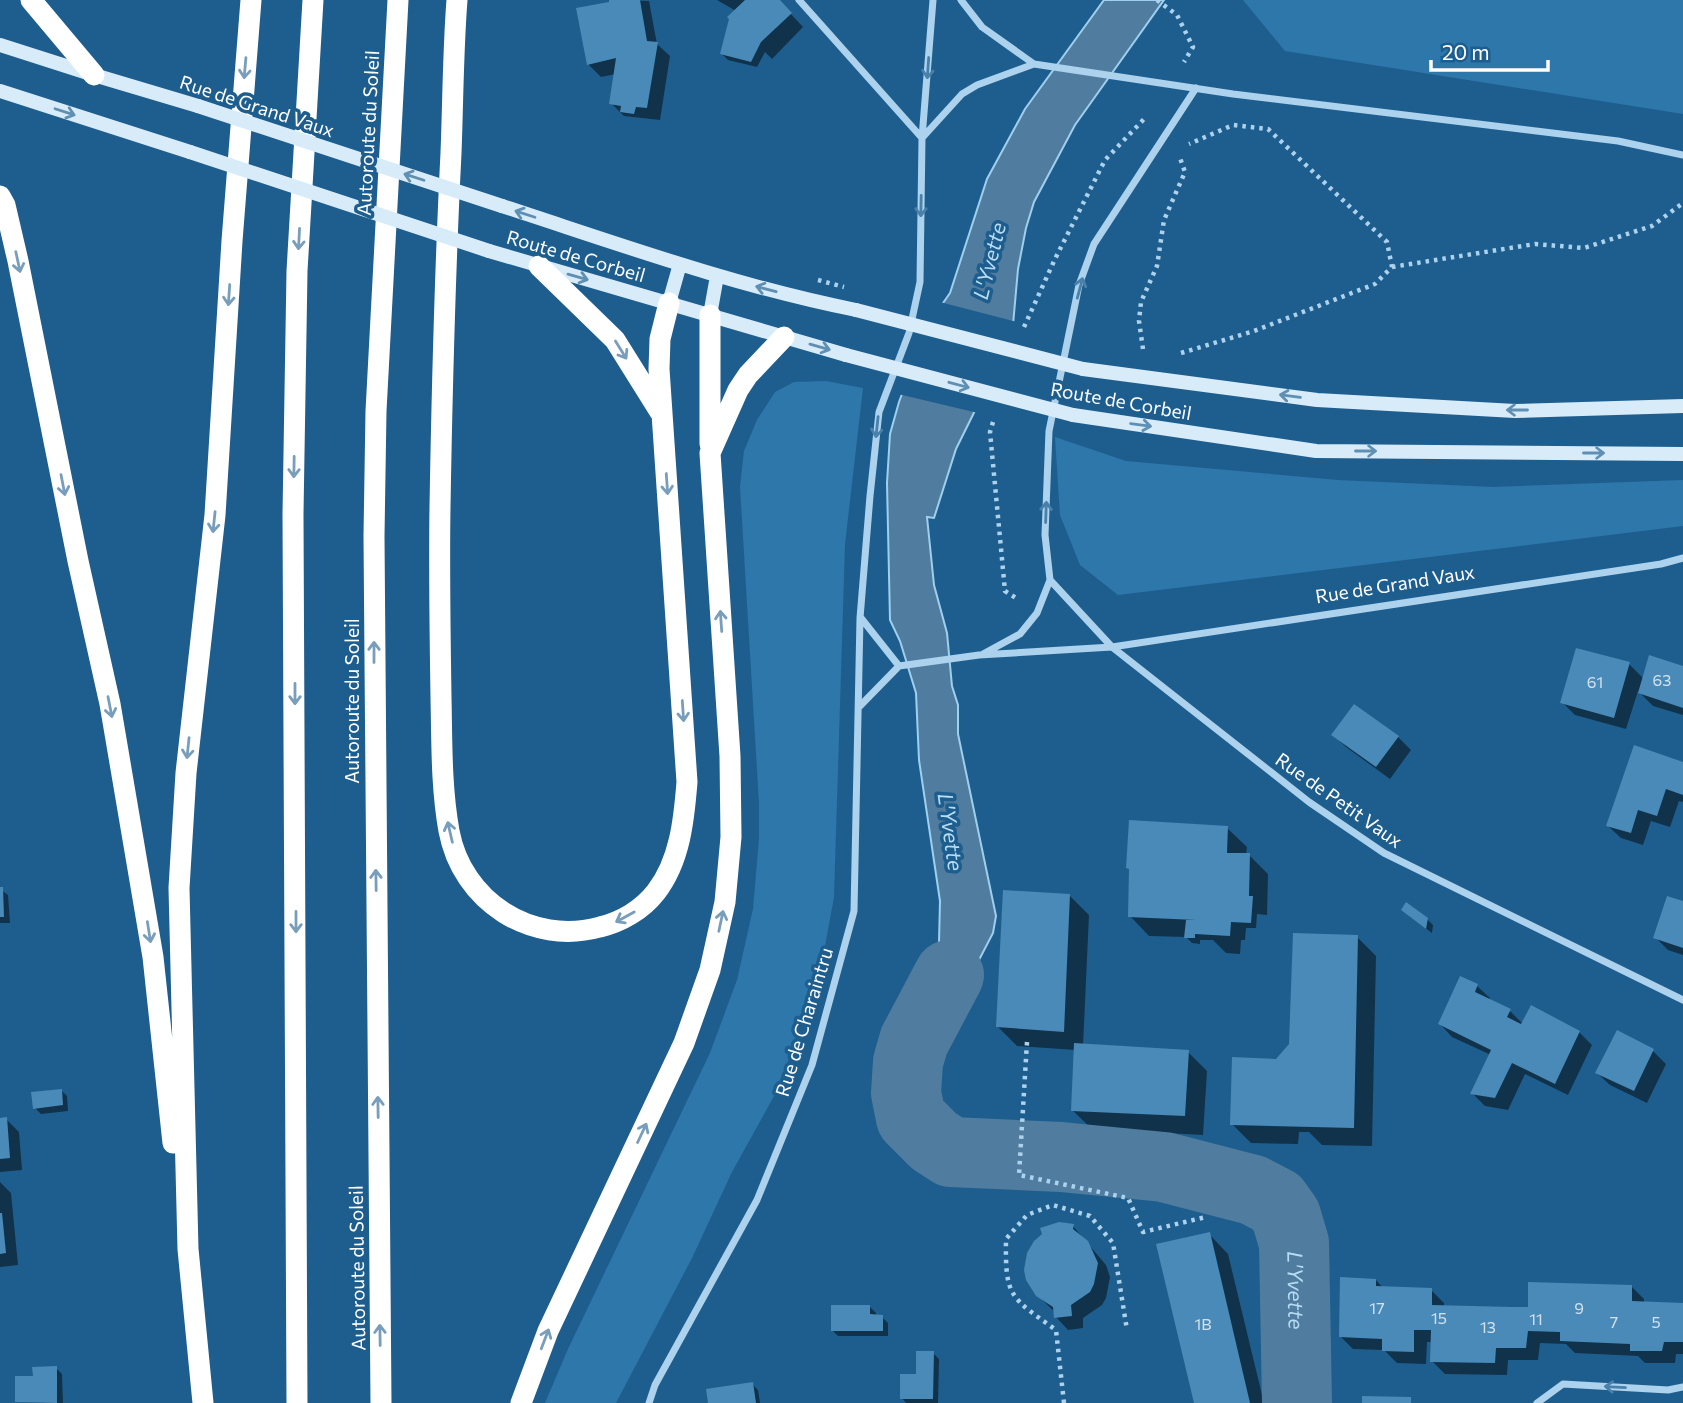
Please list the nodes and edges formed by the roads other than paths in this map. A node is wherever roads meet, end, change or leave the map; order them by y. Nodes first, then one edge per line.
1 (31, 0) edge
2 (251, 0) edge
3 (313, 0) edge
4 (398, 0) edge
5 (457, 0) edge
6 (799, 0) edge
7 (933, 0) edge
8 (961, 0) edge
9 (0, 45) edge
10 (1034, 64) junction
11 (94, 75) junction
12 (1196, 89) junction
13 (0, 91) edge
14 (922, 138) junction
15 (1683, 155) edge
16 (0, 196) edge
17 (502, 206) joint
18 (680, 264) junction
19 (539, 266) junction
20 (717, 276) junction
21 (669, 303) junction
22 (710, 315) junction
23 (784, 337) junction
24 (1683, 406) edge
25 (663, 416) junction
26 (710, 453) junction
27 (1683, 454) edge
28 (1683, 558) edge
29 (1050, 580) junction
30 (860, 618) junction
31 (1112, 648) junction
32 (979, 655) junction
33 (899, 666) junction
34 (860, 706) junction
35 (1683, 1000) edge
36 (188, 1249) junction
37 (1683, 1387) edge
38 (203, 1403) edge
39 (297, 1403) edge
40 (381, 1403) edge
41 (521, 1403) edge
42 (649, 1403) edge
43 (1537, 1403) edge

1 - 11 highway
2 -> 36 highway
3 -> 39 highway
40 -> 4 highway, Autoroute du Soleil
25 -> 5 highway
6 - 14 street
7 -> 14 street, Rue de Charaintru
8 - 10 street
9 - 11 main road, Rue de Grand Vaux
10 - 12 street
10 - 14 street
17 -> 11 main road, Rue de Grand Vaux, bridge
12 - 15 street
29 -> 12 street
13 -> 19 main road, Route de Corbeil, bridge
14 -> 30 street, Rue de Charaintru
16 -> 36 highway
18 -> 17 main road, Route de Corbeil
18 - 20 main road, Route de Corbeil
18 - 21 main road
19 -> 21 main road, Route de Corbeil
19 -> 25 highway
20 - 22 main road
24 -> 20 main road, Route de Corbeil, bridge
21 - 22 main road, Route de Corbeil
21 - 25 highway
22 - 23 main road, Route de Corbeil
22 - 26 highway
23 - 26 highway
23 -> 27 main road, Route de Corbeil, bridge
41 -> 26 highway
28 - 31 street, Rue de Grand Vaux
29 - 31 street, Rue de Petit Vaux
29 - 32 street
30 - 33 street
30 - 34 street, Rue de Charaintru
31 - 32 street, Rue de Grand Vaux
31 - 35 street, Rue de Petit Vaux
32 - 33 street
33 - 34 street
34 - 42 street, Rue de Charaintru
36 - 38 highway
37 -> 43 street

